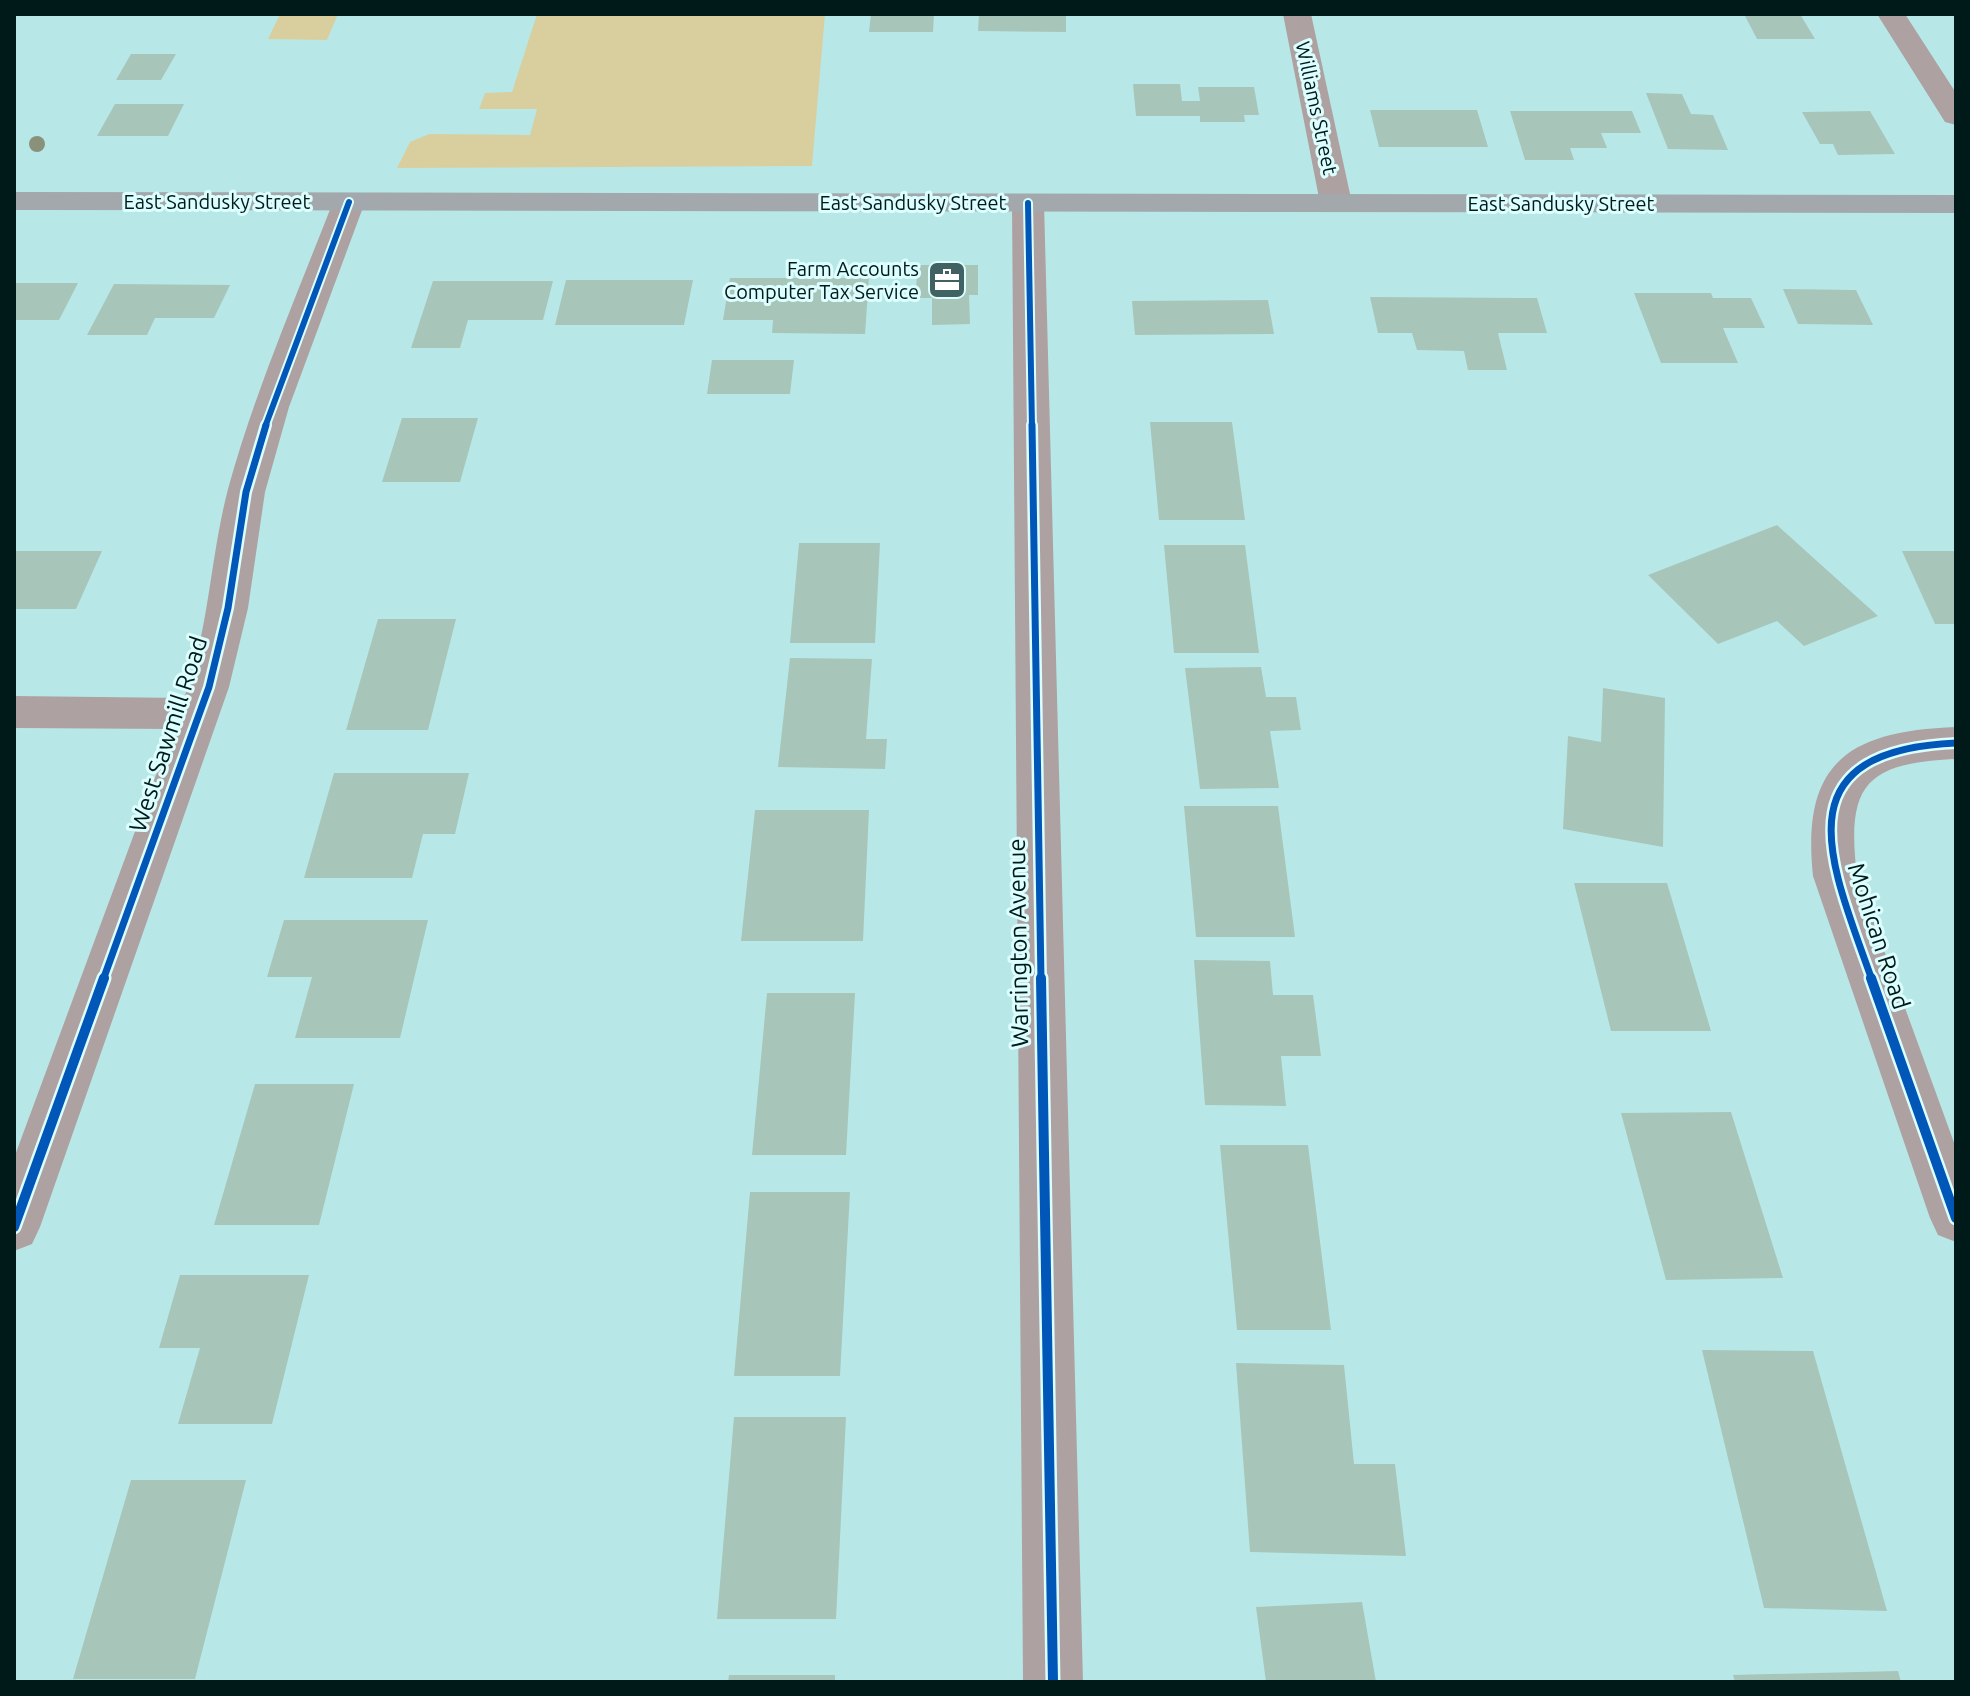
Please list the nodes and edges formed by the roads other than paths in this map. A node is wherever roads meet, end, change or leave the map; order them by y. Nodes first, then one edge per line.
1 (1297, 14) edge
2 (1891, 14) edge
3 (1956, 116) edge
4 (14, 201) edge
5 (349, 202) junction
6 (1028, 203) junction
7 (1336, 203) junction
8 (1956, 204) edge
9 (14, 712) edge
10 (199, 714) junction
11 (1956, 743) edge
12 (1956, 1218) edge
13 (14, 1227) edge
14 (1053, 1682) edge

1 - 7 street, Williams Street
2 - 3 street
4 - 5 main road, East Sandusky Street
5 - 6 main road, East Sandusky Street
5 - 10 street, West Sawmill Road
6 - 7 main road, East Sandusky Street
6 - 14 street, Warrington Avenue
7 - 8 main road, East Sandusky Street
9 - 10 street
10 - 13 street, West Sawmill Road
11 - 12 street, Mohican Road

